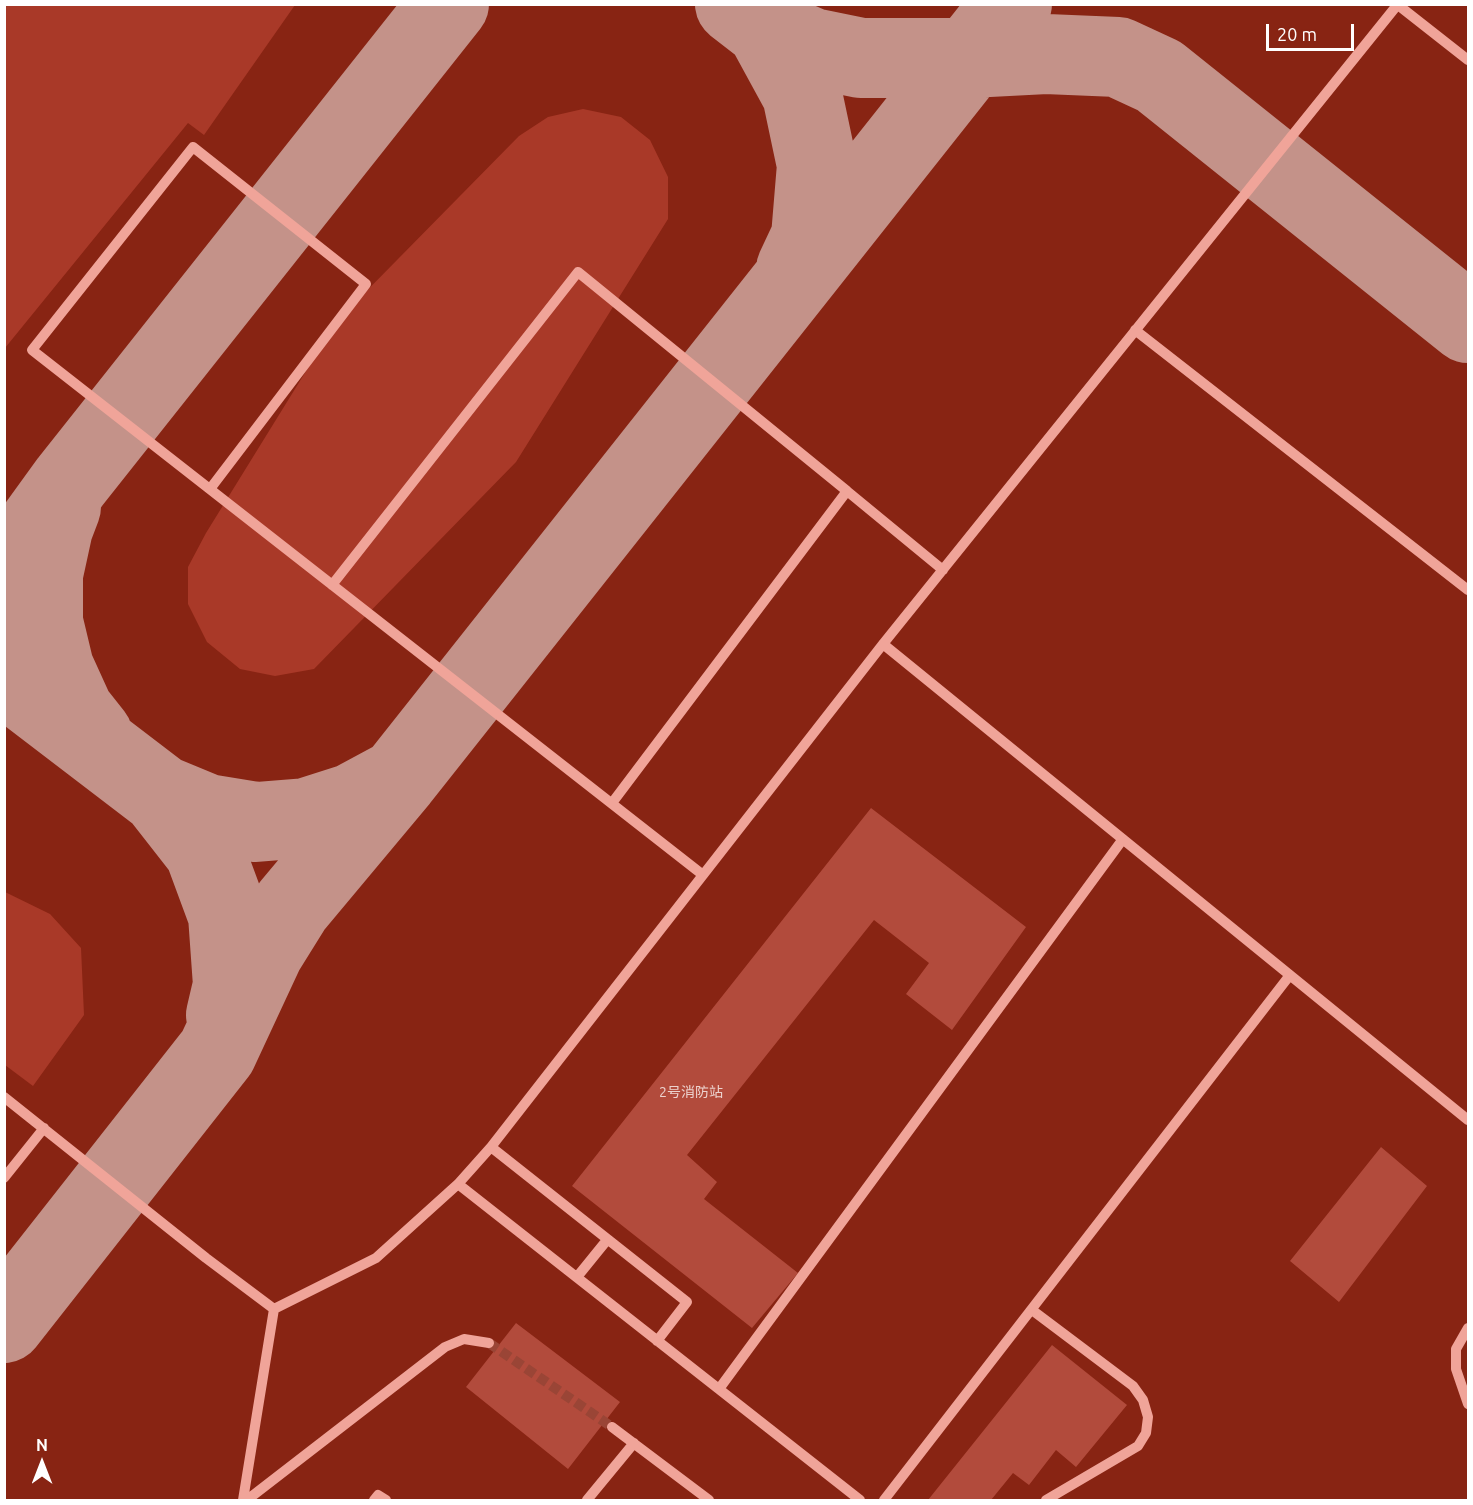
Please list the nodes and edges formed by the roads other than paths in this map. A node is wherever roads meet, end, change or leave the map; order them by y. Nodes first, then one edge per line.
1 (1398, 5) edge
2 (1468, 60) edge
3 (1134, 330) junction
4 (210, 489) junction
5 (847, 491) junction
6 (943, 570) junction
7 (332, 585) junction
8 (1468, 590) edge
9 (883, 644) junction
10 (612, 803) junction
11 (1123, 839) junction
12 (703, 875) junction
13 (1290, 975) junction
14 (4, 1096) edge
15 (1468, 1120) edge
16 (44, 1128) junction
17 (491, 1147) junction
18 (4, 1178) edge
19 (458, 1184) junction
20 (607, 1240) junction
21 (577, 1277) junction
22 (274, 1309) junction
23 (1032, 1310) junction
24 (1468, 1328) edge
25 (657, 1341) junction
26 (489, 1343) tunnel mouth
27 (719, 1389) junction
28 (1468, 1404) edge
29 (612, 1427) tunnel mouth
30 (634, 1443) junction
31 (245, 1500) edge
32 (374, 1500) edge
33 (386, 1500) edge
34 (587, 1500) edge
35 (709, 1500) edge
36 (860, 1500) edge
37 (884, 1500) edge
38 (1046, 1500) edge

1 - 2 lane
1 - 3 lane
3 - 6 lane
3 - 8 lane
4 - 4 lane
4 - 7 lane
5 - 6 lane
5 - 7 lane
5 - 10 lane
6 - 9 lane
7 - 10 lane
9 - 11 lane
9 - 12 lane
10 - 12 lane
11 - 13 lane
11 - 27 lane
12 - 17 lane
13 - 15 lane
13 - 23 lane
14 - 16 lane
16 - 18 lane
16 - 22 lane
17 - 19 lane
17 - 20 lane
19 - 21 lane
19 - 22 lane
20 - 21 lane
20 - 25 lane
21 - 25 lane
22 - 31 lane
23 - 37 lane
23 - 38 lane
24 - 28 lane
25 - 27 lane
26 - 31 lane
27 - 36 lane
29 - 30 lane
30 - 34 lane
30 - 35 lane
32 - 33 lane

